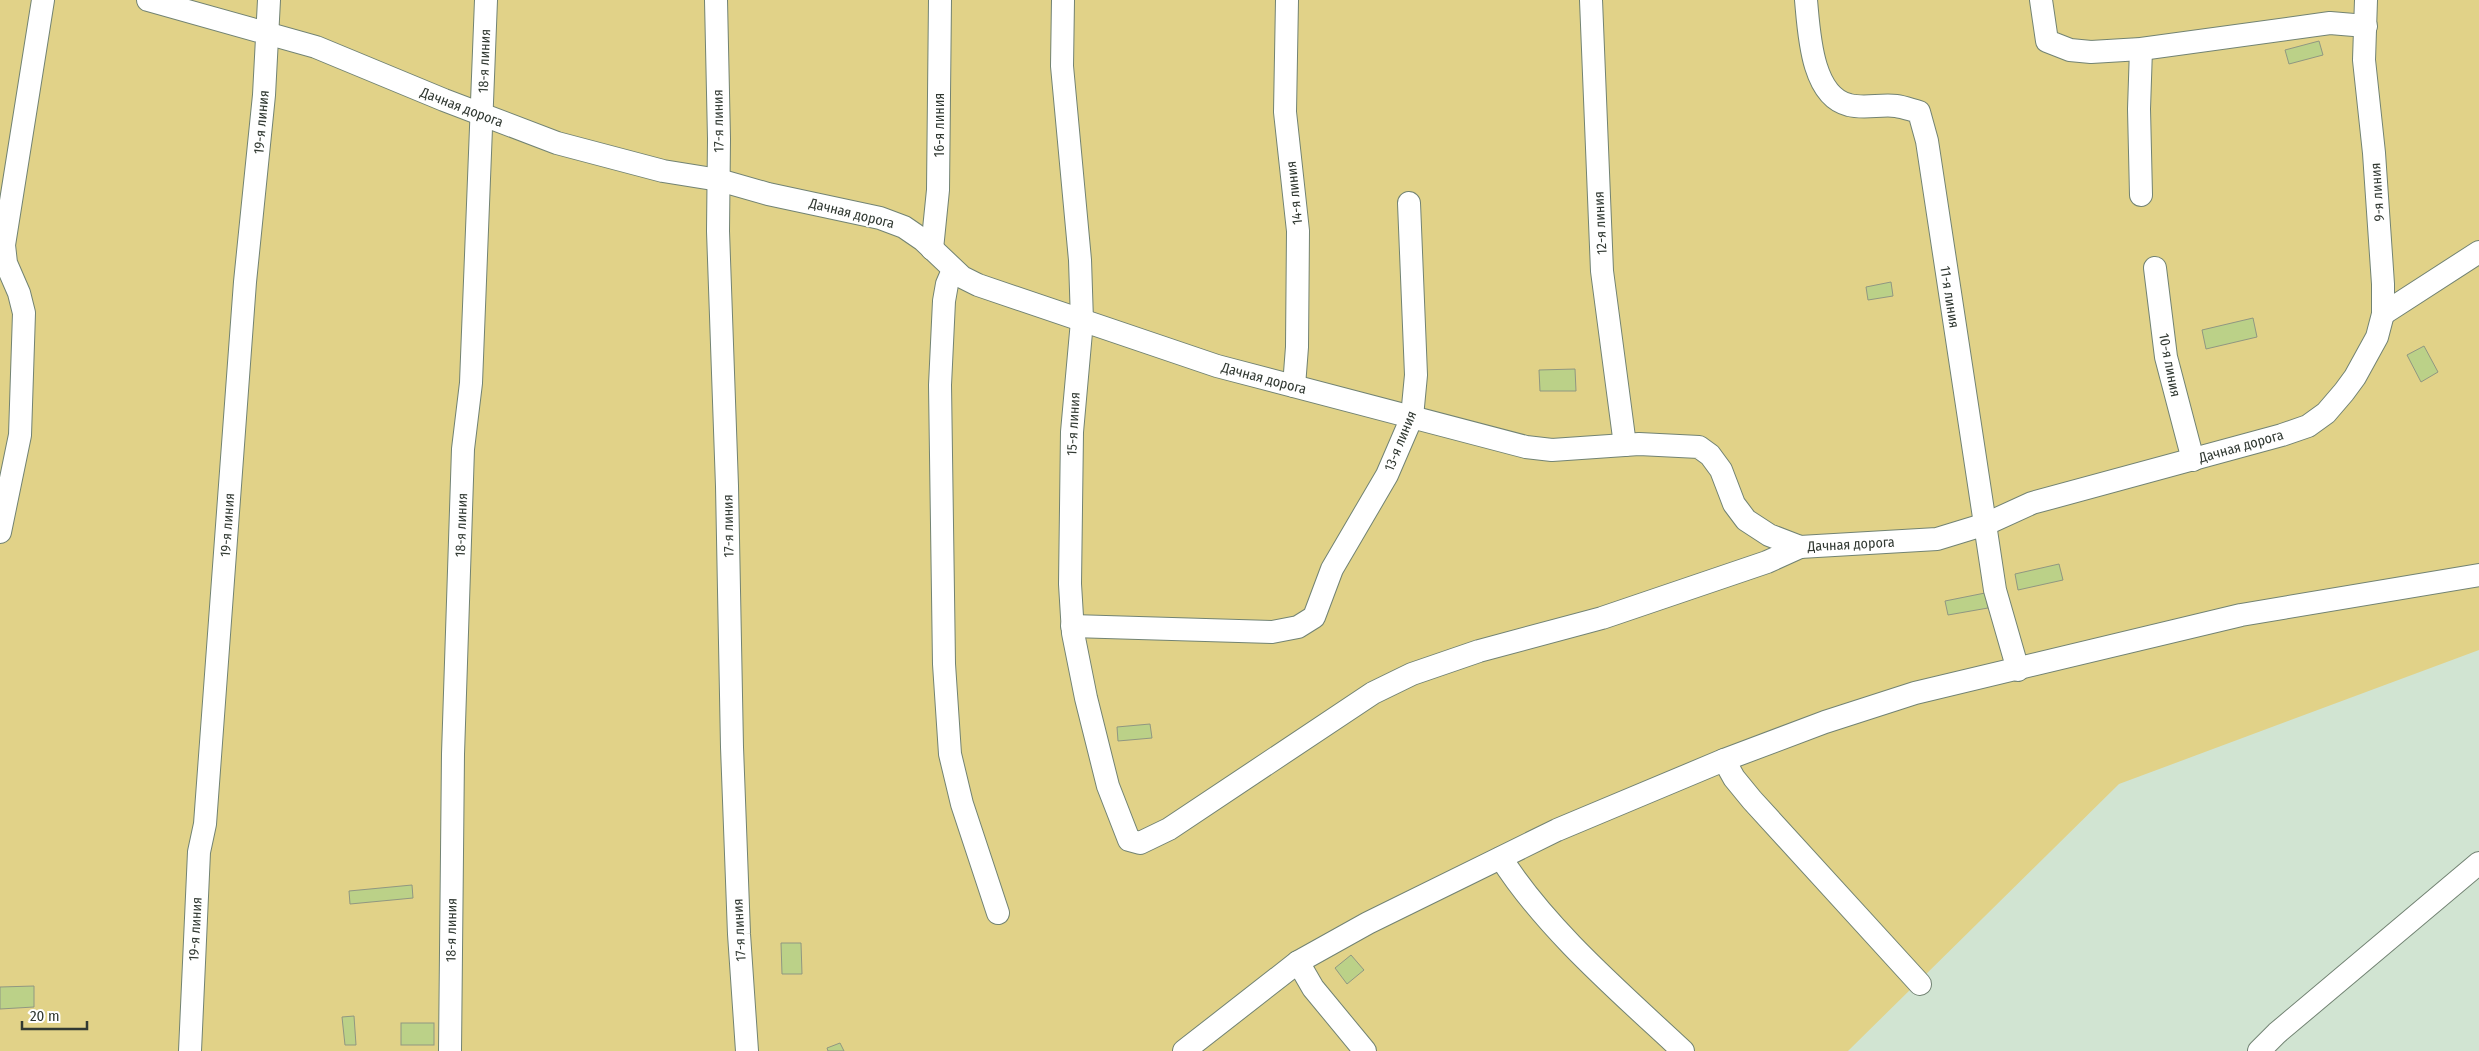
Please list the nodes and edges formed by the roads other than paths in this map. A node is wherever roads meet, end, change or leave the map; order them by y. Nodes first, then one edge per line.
1 (43, 0) edge
2 (148, 0) edge
3 (269, 0) edge
4 (486, 0) edge
5 (716, 0) edge
6 (940, 0) edge
7 (1063, 0) edge
8 (1287, 0) edge
9 (1591, 0) edge
10 (1806, 0) edge
11 (2041, 0) edge
12 (2366, 0) edge
13 (2366, 26) junction
14 (268, 32) junction
15 (2141, 49) junction
16 (482, 114) junction
17 (719, 180) junction
18 (2141, 195) dead end
19 (1410, 203) dead end
20 (932, 249) junction
21 (2479, 252) edge
22 (2155, 268) dead end
23 (953, 270) junction
24 (2383, 314) junction
25 (1082, 321) junction
26 (2355, 377) joint
27 (1294, 386) junction
28 (1412, 417) junction
29 (1626, 445) junction
30 (2193, 460) junction
31 (1986, 524) junction
32 (0, 532) edge
33 (1800, 547) junction
34 (2479, 575) edge
35 (1072, 626) junction
36 (2018, 670) junction
37 (1724, 760) junction
38 (1501, 858) junction
39 (2479, 864) edge
40 (998, 913) dead end
41 (1298, 962) junction
42 (1920, 984) dead end
43 (190, 1051) edge
44 (450, 1051) edge
45 (747, 1051) edge
46 (1184, 1051) edge
47 (1366, 1051) edge
48 (1682, 1051) edge
49 (2259, 1051) edge

1 - 32 street
2 - 14 street, Дачная дорога
3 - 14 street, 19-я линия
4 - 16 street, 18-я линия
5 - 17 street, 17-я линия
6 - 20 street, 16-я линия
7 - 25 street, 15-я линия
8 - 27 street, 14-я линия
9 - 29 street, 12-я линия
10 - 31 street, 11-я линия
11 - 15 street
12 - 13 street, 9-я линия
13 - 15 street
13 - 24 street, 9-я линия
14 - 16 street, Дачная дорога
14 - 43 street, 19-я линия
15 - 18 street
16 - 17 street, Дачная дорога
16 - 44 street, 18-я линия
17 - 20 street, Дачная дорога
17 - 45 street, 17-я линия
19 - 28 street, 13-я линия
20 - 23 street, Дачная дорога
21 - 24 street
22 - 30 street, 10-я линия
23 - 25 street, Дачная дорога
23 - 40 street
24 - 26 street, 9-я линия
25 - 27 street, Дачная дорога
25 - 35 street, 15-я линия
26 - 30 street, Дачная дорога
27 - 28 street, Дачная дорога
28 - 29 street, Дачная дорога
28 - 35 street, 13-я линия
29 - 33 street, Дачная дорога
30 - 31 street, Дачная дорога
31 - 33 street, Дачная дорога
31 - 36 street, 11-я линия
33 - 35 street, 15-я линия
34 - 36 street
36 - 37 street
37 - 38 street
37 - 42 street
38 - 41 street
38 - 48 street
39 - 49 street
41 - 46 street
41 - 47 street

